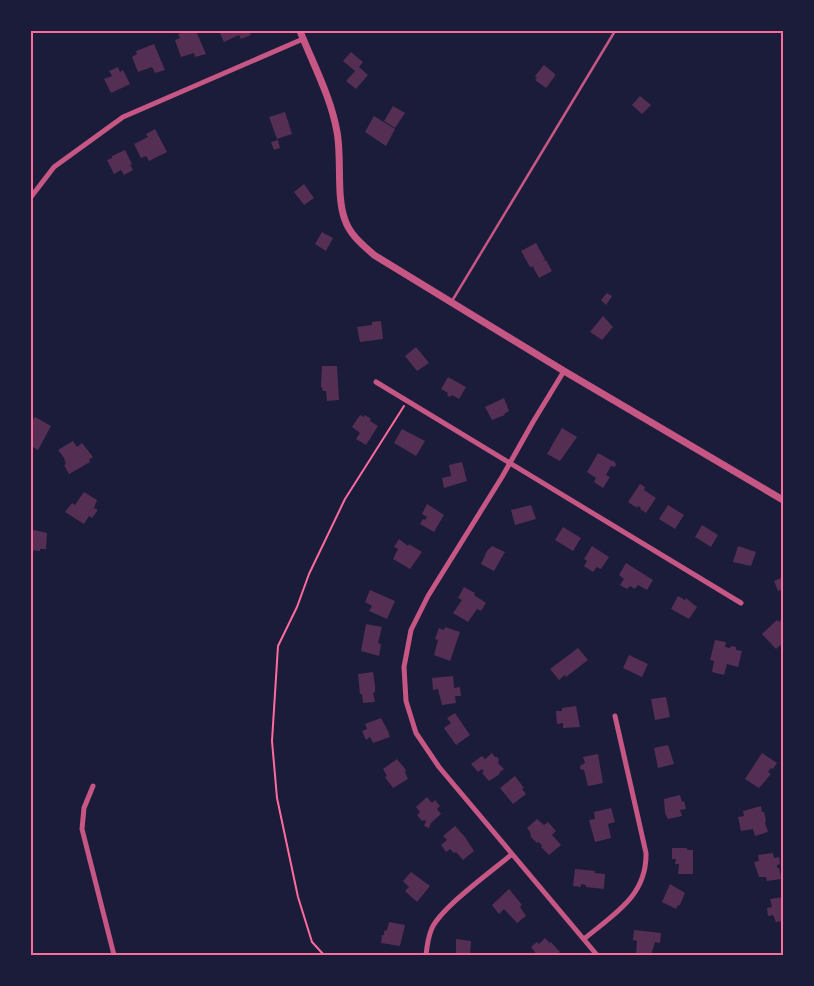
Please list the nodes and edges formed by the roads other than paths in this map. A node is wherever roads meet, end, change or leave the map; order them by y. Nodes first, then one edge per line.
1 (300, 31) edge
2 (614, 31) edge
3 (303, 39) junction
4 (31, 197) edge
5 (451, 302) junction
6 (564, 371) junction
7 (376, 382) dead end
8 (510, 462) junction
9 (783, 500) edge
10 (741, 603) dead end
11 (615, 716) dead end
12 (93, 786) dead end
13 (512, 854) junction
14 (584, 939) junction
15 (114, 955) edge
16 (426, 955) edge
17 (597, 955) edge

1 - 3 street
2 - 5 lane
3 - 4 street
3 - 5 street
5 - 6 street
6 - 8 street
6 - 9 street
7 - 8 street
8 - 10 street
8 - 13 street
11 - 14 street
12 - 15 street
13 - 14 street
13 - 16 street
14 - 17 street

